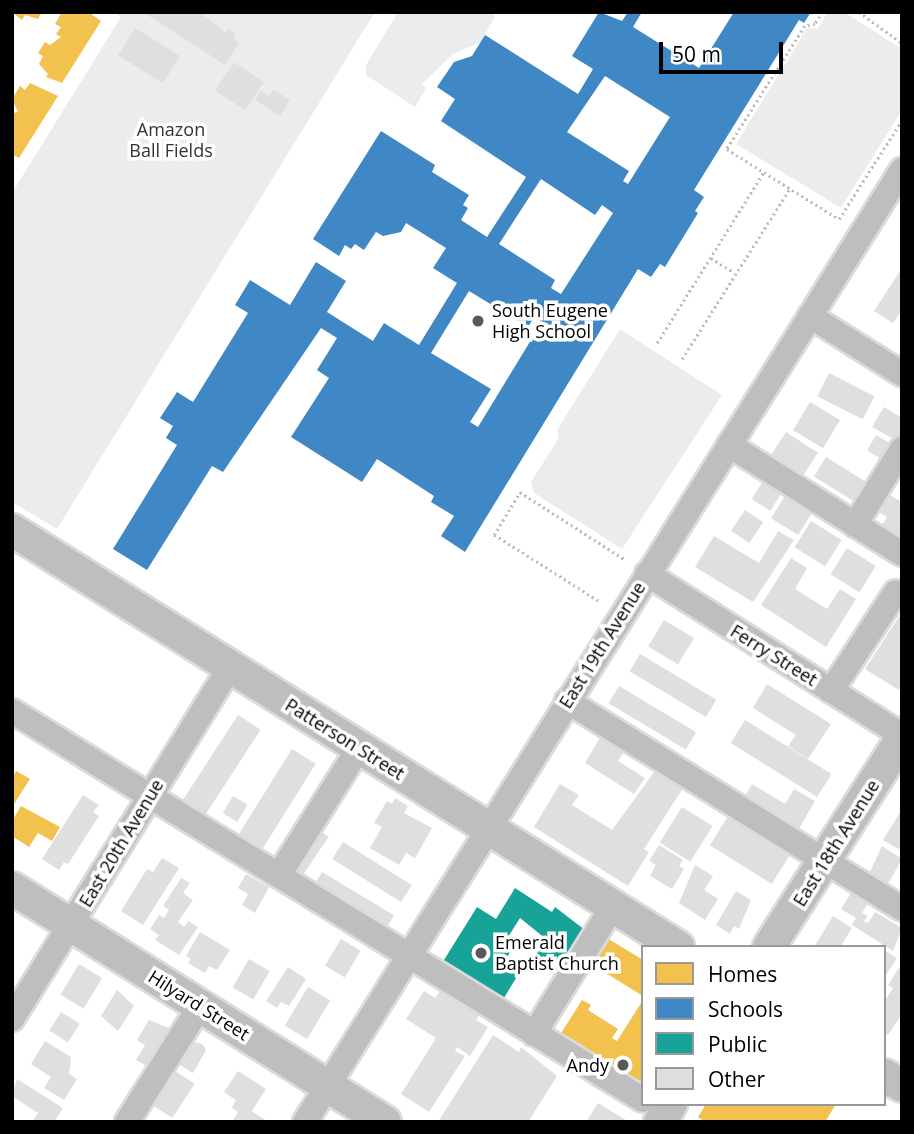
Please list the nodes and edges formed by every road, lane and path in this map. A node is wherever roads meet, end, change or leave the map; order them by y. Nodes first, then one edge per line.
1 (823, 12) edge
2 (859, 12) edge
3 (902, 43) edge
4 (902, 120) edge
5 (902, 170) edge
6 (764, 172) junction
7 (790, 188) junction
8 (711, 258) junction
9 (736, 273) junction
10 (810, 316) junction
11 (657, 343) dead end
12 (682, 359) dead end
13 (902, 374) edge
14 (729, 445) junction
15 (902, 449) edge
16 (855, 525) junction
17 (12, 530) edge
18 (902, 554) edge
19 (624, 559) dead end
20 (647, 574) junction
21 (896, 593) dead end
22 (598, 601) dead end
23 (230, 667) junction
24 (831, 691) junction
25 (567, 701) junction
26 (12, 710) edge
27 (902, 737) edge
28 (359, 748) junction
29 (149, 796) junction
30 (487, 828) junction
31 (825, 860) junction
32 (279, 875) junction
33 (12, 888) edge
34 (613, 906) junction
35 (902, 909) edge
36 (71, 925) junction
37 (675, 945) edge
38 (770, 945) edge
39 (408, 955) junction
40 (200, 1006) junction
41 (12, 1019) edge
42 (534, 1034) junction
43 (886, 1076) edge
44 (328, 1086) junction
45 (902, 1086) edge
46 (641, 1099) edge
47 (127, 1122) edge
48 (305, 1122) edge
49 (385, 1122) edge

1 - 6 path
2 - 3 path
4 - 7 path
5 - 10 street, East 19th Avenue
6 - 7 path
6 - 8 path
7 - 9 path
8 - 9 path
8 - 11 path
9 - 12 path
10 - 13 street
10 - 14 street, East 19th Avenue
14 - 16 street
14 - 20 street, East 19th Avenue
15 - 16 street
16 - 18 street
17 - 23 main road, Patterson Street
19 - 22 path
20 - 24 street, Ferry Street
20 - 25 street, East 19th Avenue
21 - 24 street
23 - 28 main road, Patterson Street
23 - 29 street, East 20th Avenue
24 - 27 street, Ferry Street
25 - 30 street, East 19th Avenue
25 - 31 street
26 - 29 street
27 - 31 main road, East 18th Avenue
28 - 30 main road, Patterson Street
28 - 32 street
29 - 32 street
29 - 36 street, East 20th Avenue
30 - 34 main road, Patterson Street
30 - 39 street, East 19th Avenue
31 - 35 street
31 - 38 main road, East 18th Avenue
32 - 39 street
33 - 36 main road, Hilyard Street
34 - 37 main road, Patterson Street
34 - 42 street
36 - 40 main road, Hilyard Street
36 - 41 street, East 20th Avenue
39 - 42 street
39 - 44 street, East 19th Avenue
40 - 44 main road, Hilyard Street
40 - 47 street
42 - 46 street
43 - 45 main road
44 - 48 street, East 19th Avenue
44 - 49 main road, Hilyard Street

